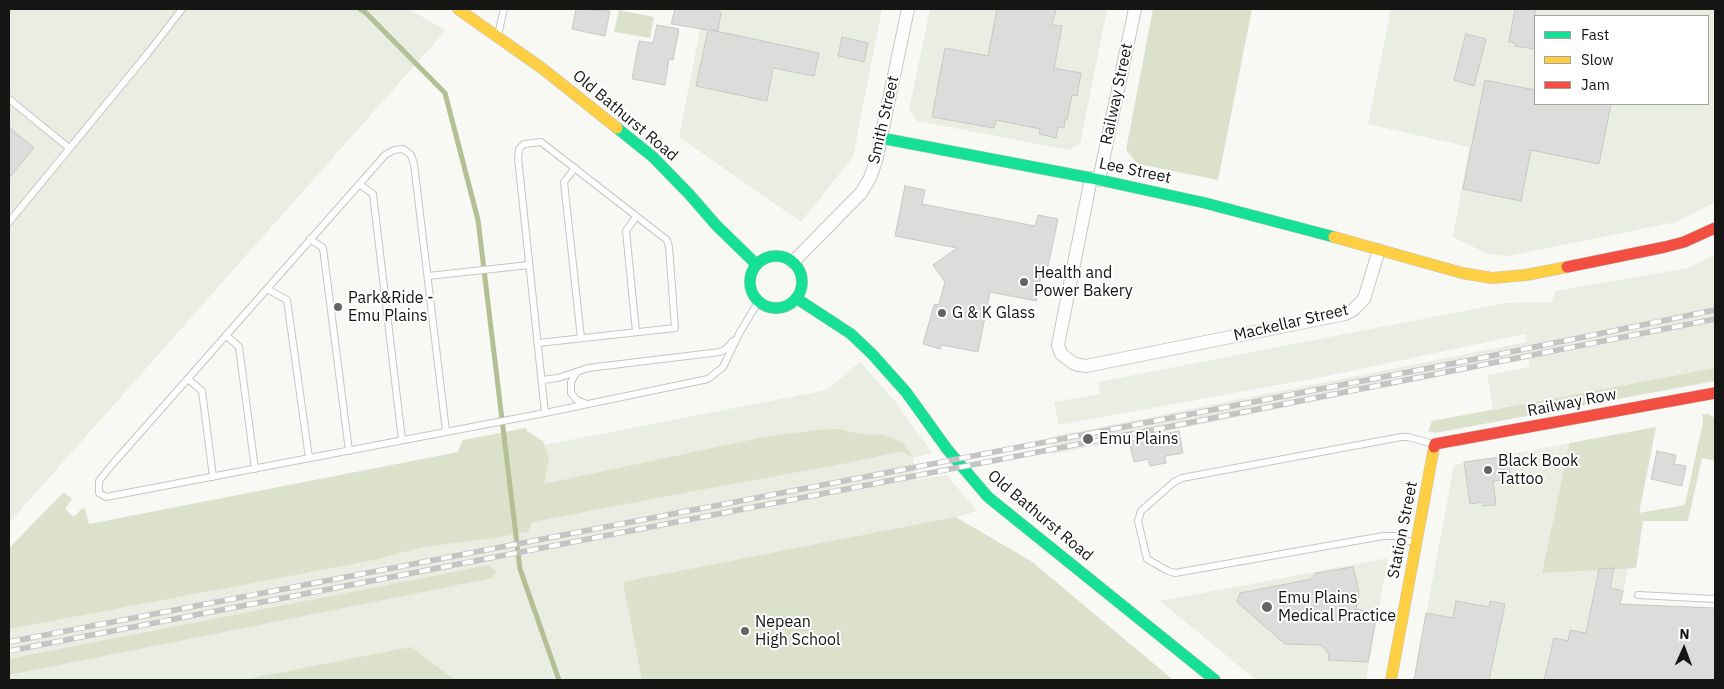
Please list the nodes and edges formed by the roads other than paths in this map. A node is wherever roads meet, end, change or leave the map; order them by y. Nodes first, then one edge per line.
1 (182, 9) edge
2 (458, 9) edge
3 (504, 9) edge
4 (908, 9) edge
5 (1135, 9) edge
6 (498, 36) junction
7 (9, 99) edge
8 (881, 138) junction
9 (69, 148) junction
10 (574, 168) junction
11 (1095, 179) junction
12 (359, 184) junction
13 (636, 217) junction
14 (9, 222) edge
15 (1715, 228) edge
16 (310, 240) junction
17 (1379, 250) junction
18 (793, 262) junction
19 (756, 264) junction
20 (529, 265) junction
21 (428, 276) junction
22 (267, 289) junction
23 (796, 298) junction
24 (758, 302) junction
25 (636, 332) junction
26 (739, 334) junction
27 (226, 335) junction
28 (581, 338) junction
29 (538, 343) junction
30 (578, 371) junction
31 (188, 379) junction
32 (542, 380) junction
33 (1715, 393) edge
34 (588, 404) junction
35 (545, 413) junction
36 (446, 431) junction
37 (402, 440) junction
38 (1435, 444) junction
39 (349, 451) junction
40 (309, 458) junction
41 (255, 469) junction
42 (213, 477) junction
43 (1417, 543) junction
44 (1638, 595) dead end
45 (1715, 599) edge
46 (1215, 680) edge
47 (1391, 680) edge

1 - 9 lane
2 - 6 street, Old Bathurst Road
3 - 6 lane
4 - 8 street, Smith Street
5 - 11 street, Railway Street
6 - 19 street, Old Bathurst Road
7 - 9 lane
8 - 11 street, Lee Street
8 - 18 street, Smith Street
9 - 14 lane
10 - 13 lane
10 - 20 lane
10 - 28 lane
11 - 17 street, Lee Street
11 - 17 street, Mackellar Street
12 - 16 lane
12 - 21 lane
12 - 37 lane
13 - 25 lane
13 - 25 lane
15 - 17 street
16 - 22 lane
16 - 39 lane
18 - 19 street
18 - 23 street
19 - 24 street
20 - 21 lane
20 - 29 lane
21 - 36 lane
22 - 27 lane
22 - 40 lane
23 - 24 street
23 - 46 street, Old Bathurst Road
24 - 26 lane
25 - 28 lane
26 - 30 lane
26 - 34 lane
27 - 31 lane
27 - 41 lane
28 - 29 lane
29 - 32 lane
30 - 32 lane
30 - 34 lane
31 - 42 lane
31 - 42 lane
32 - 35 lane
33 - 38 street, Railway Row
34 - 35 lane
35 - 36 lane
36 - 37 lane
37 - 39 lane
38 - 43 street, Station Street
38 - 43 lane
39 - 40 lane
40 - 41 lane
41 - 42 lane
43 - 47 street, Station Street
44 - 45 lane

